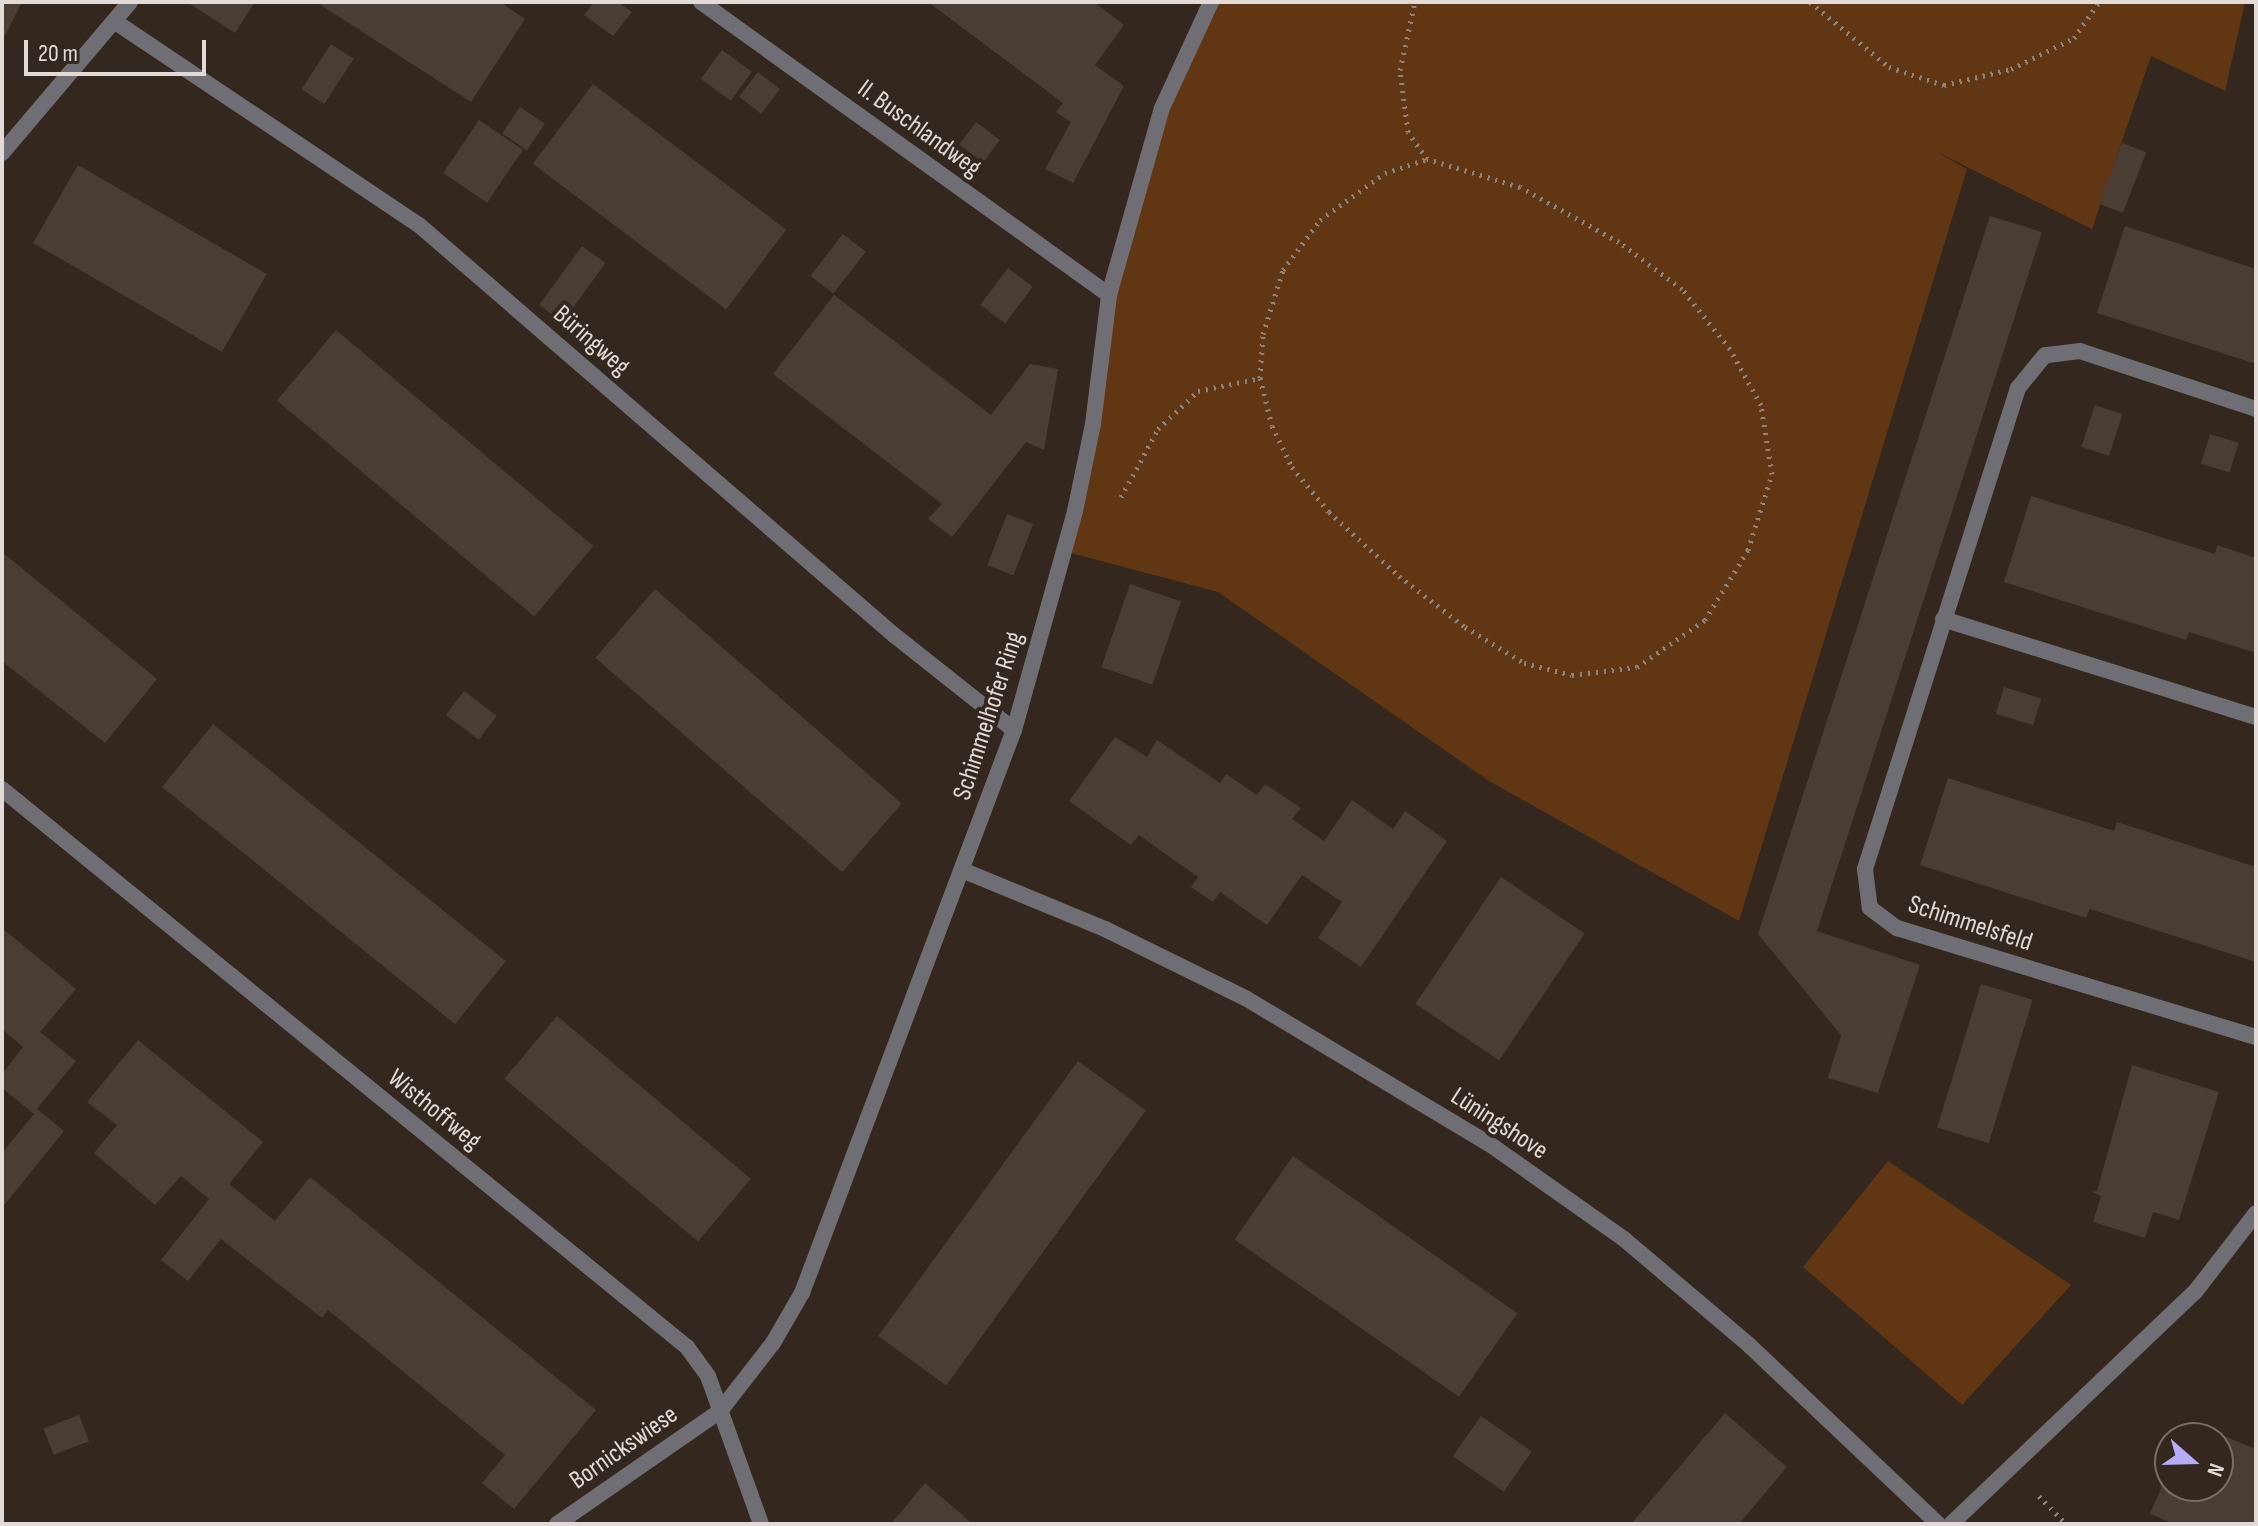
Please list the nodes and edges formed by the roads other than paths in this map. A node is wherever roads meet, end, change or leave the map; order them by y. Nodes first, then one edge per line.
1 (130, 2) edge
2 (701, 2) edge
3 (1211, 2) edge
4 (114, 21) junction
5 (2, 153) edge
6 (1109, 295) junction
7 (2256, 409) edge
8 (1943, 619) junction
9 (2256, 717) edge
10 (1014, 730) junction
11 (2, 789) edge
12 (962, 870) junction
13 (2256, 1037) edge
14 (2256, 1213) edge
15 (720, 1411) junction
16 (557, 1524) edge
17 (761, 1524) edge
18 (1938, 1524) edge
19 (1951, 1524) edge

1 - 4 street
2 - 6 street, II. Buschlandweg
3 - 6 street, Schimmelhofer Ring
4 - 5 street
4 - 10 street, Büringweg
6 - 10 street, Schimmelhofer Ring
7 - 8 street, Schimmelsfeld
8 - 9 street
8 - 13 street, Schimmelsfeld
10 - 12 street, Schimmelhofer Ring
11 - 15 street, Wisthoffweg
12 - 15 street, Schimmelhofer Ring
12 - 18 street, Lüningshove
14 - 19 street
15 - 16 street, Bornickswiese
15 - 17 street, Wisthoffweg

